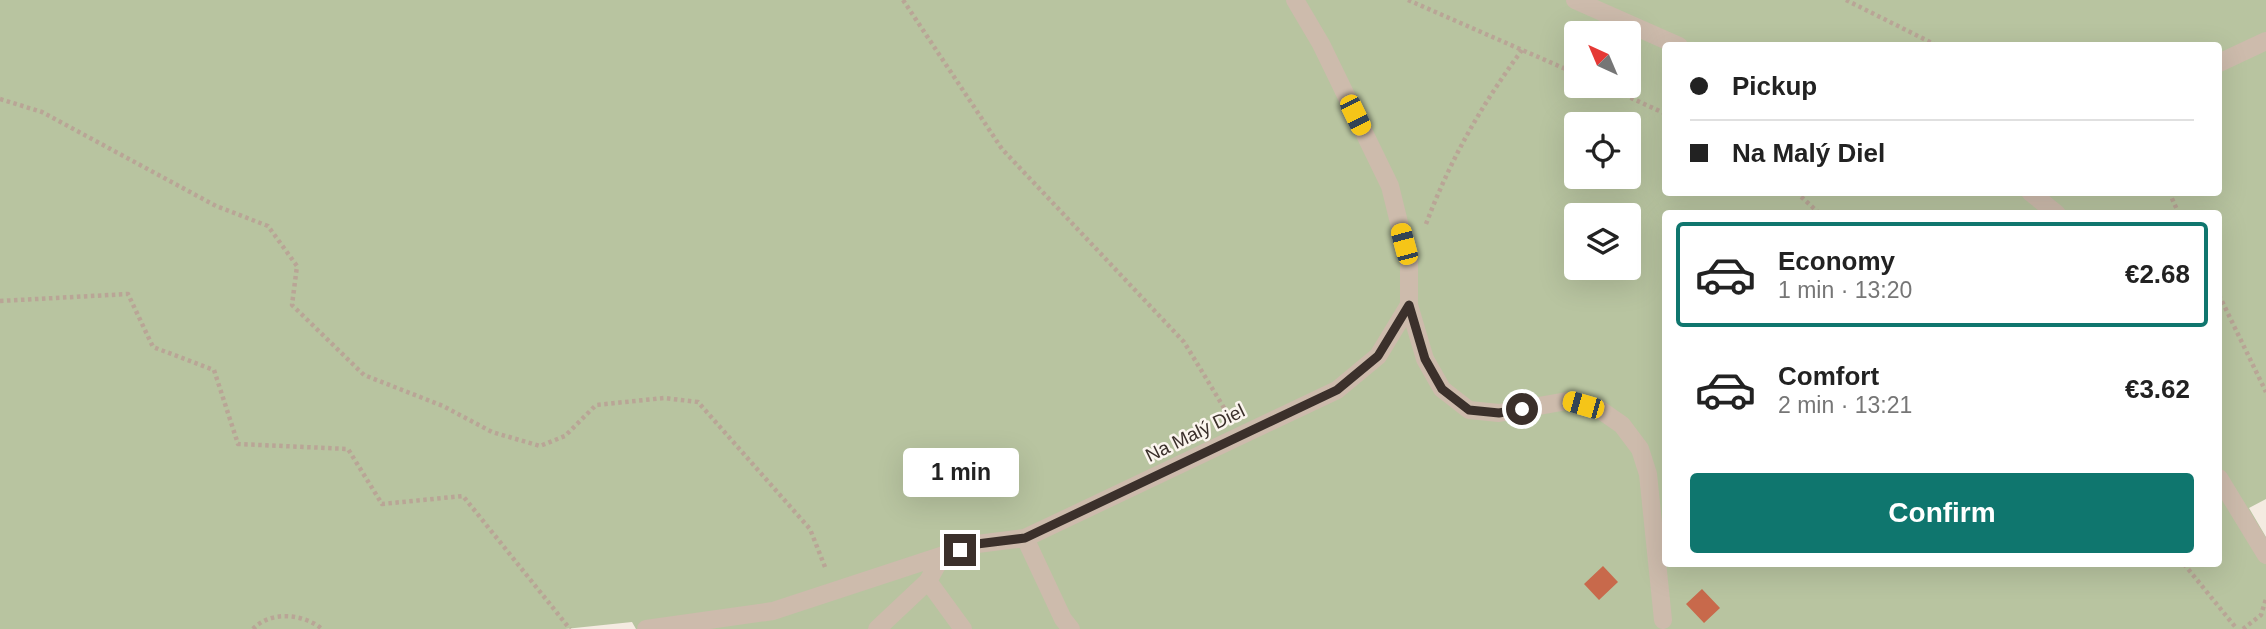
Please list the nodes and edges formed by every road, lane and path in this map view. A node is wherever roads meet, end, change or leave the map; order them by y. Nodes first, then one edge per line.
1 (903, 0) edge
2 (1295, 0) edge
3 (1408, 0) edge
4 (1575, 0) edge
5 (1846, 0) edge
6 (2266, 41) edge
7 (1670, 42) edge
8 (1930, 42) edge
9 (1522, 50) junction
10 (2222, 62) edge
11 (1564, 68) edge
12 (1631, 98) edge
13 (0, 99) edge
14 (1662, 112) edge
15 (1801, 196) edge
16 (2035, 196) edge
17 (1816, 210) edge
18 (2052, 210) edge
19 (1409, 263) junction
20 (0, 301) edge
21 (2222, 301) edge
22 (1409, 305) junction
23 (2266, 392) edge
24 (1240, 434) junction
25 (2222, 483) edge
26 (1025, 538) junction
27 (942, 555) junction
28 (2266, 555) edge
29 (2186, 567) edge
30 (928, 581) junction
31 (835, 591) junction
32 (2266, 599) edge
33 (773, 611) junction
34 (2263, 616) edge
35 (1663, 620) dead end
36 (253, 629) edge
37 (323, 629) edge
38 (570, 629) edge
39 (646, 629) edge
40 (752, 629) edge
41 (877, 629) edge
42 (963, 629) edge
43 (1071, 629) edge
44 (2237, 629) edge
45 (2244, 629) edge

1 - 24 path
2 - 19 street
3 - 9 path
4 - 7 street
5 - 8 path
6 - 10 street
9 - 11 path
9 - 19 path
12 - 14 path
13 - 31 path
15 - 17 path
16 - 18 street
19 - 22 street
20 - 38 path
21 - 23 path
22 - 24 street, Na Malý Diel
22 - 35 street
24 - 26 street, Na Malý Diel
25 - 28 street
26 - 27 street, Na Malý Diel
26 - 43 street
27 - 30 street
27 - 31 street, Na Malý Diel
29 - 44 path
30 - 41 street
30 - 42 street
31 - 33 street, Na Malý Diel
32 - 34 path
33 - 39 street, Na Malý Diel
33 - 40 street
34 - 45 path
36 - 37 path

